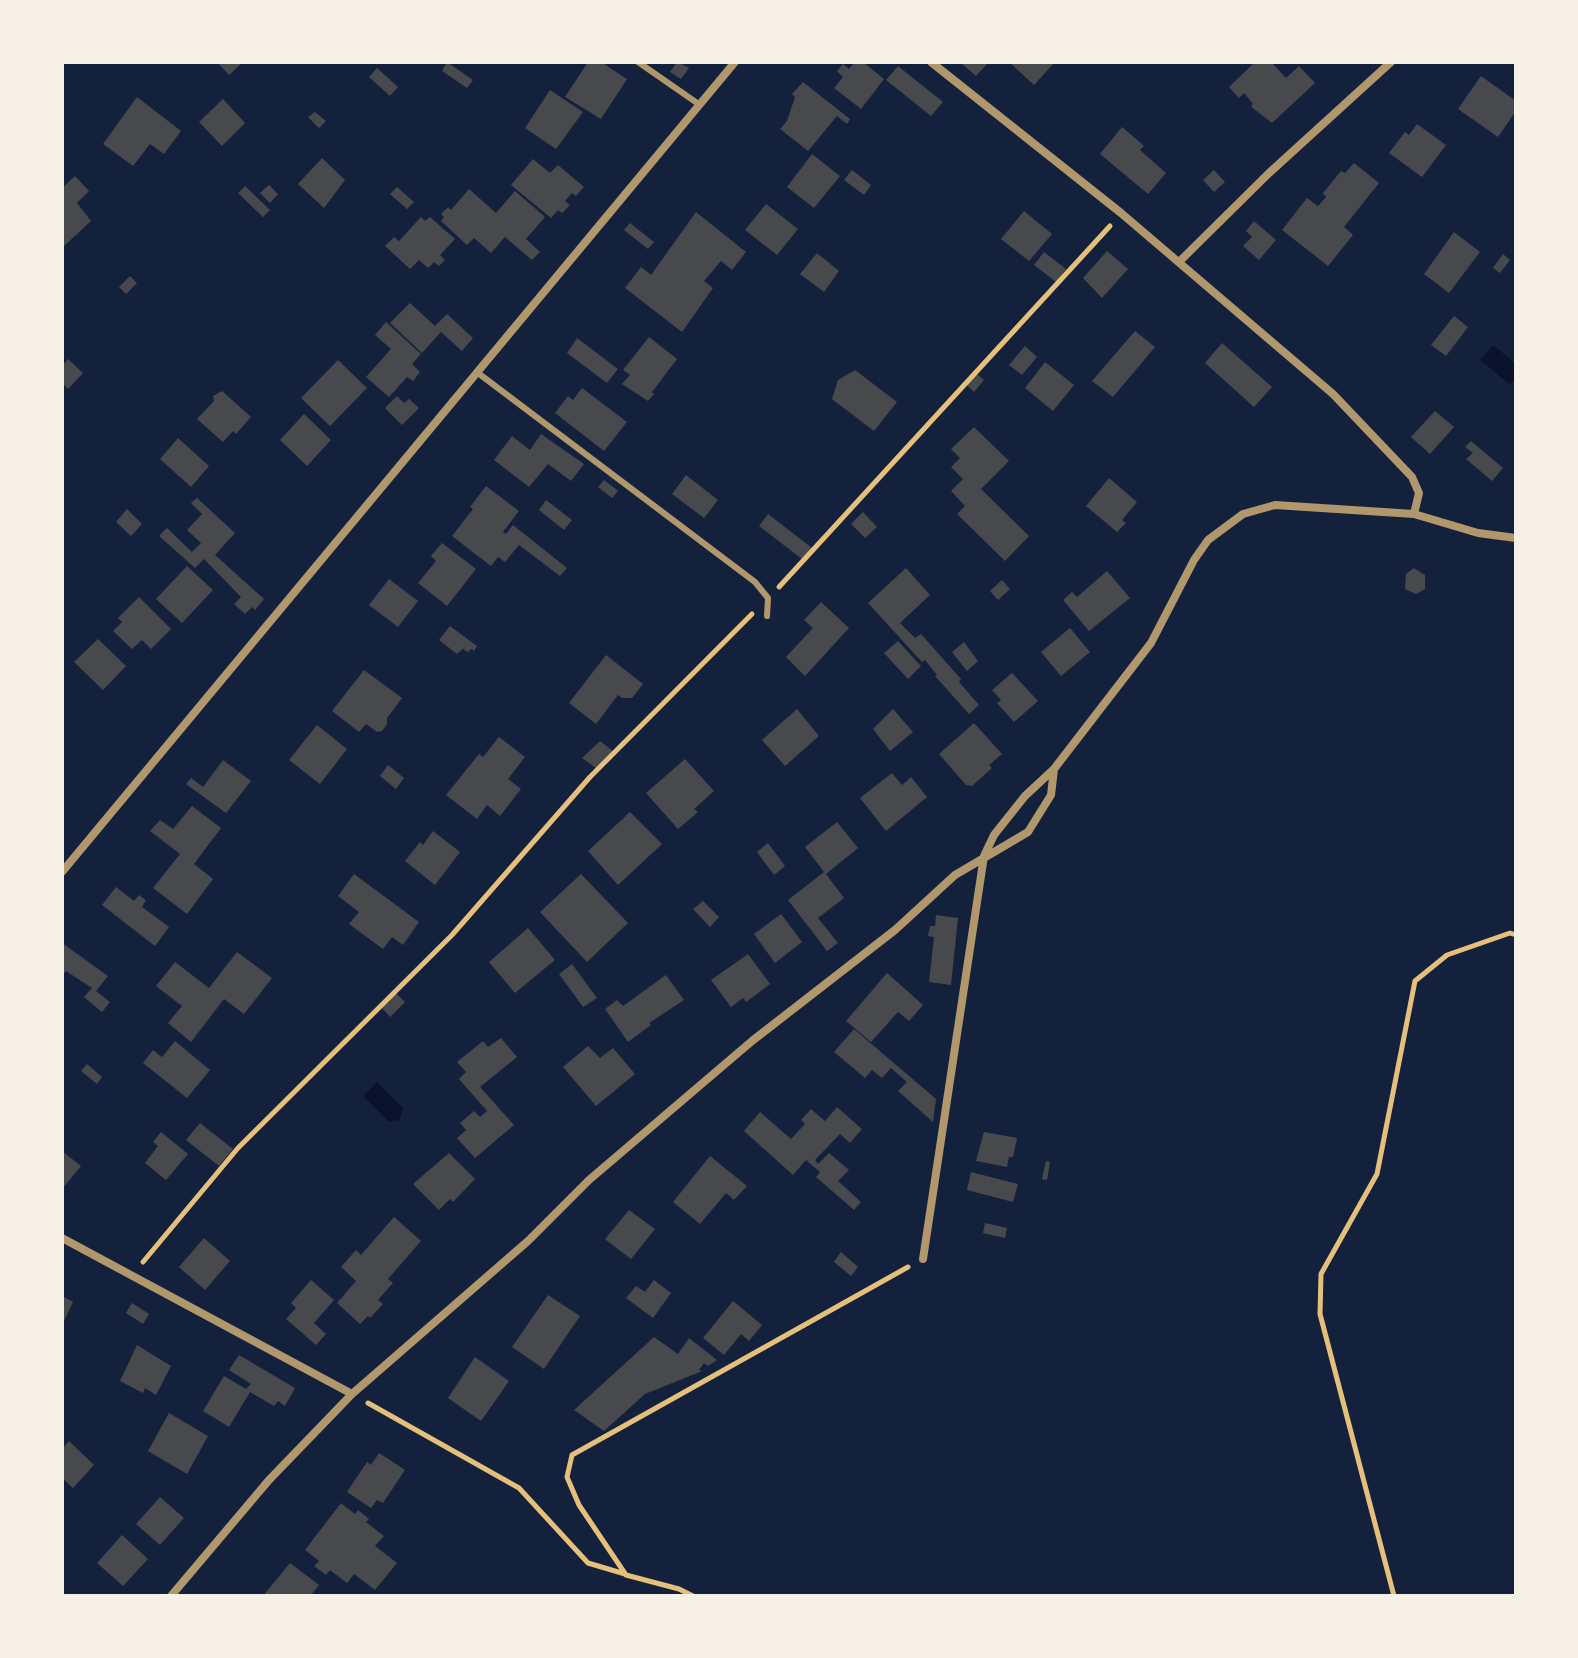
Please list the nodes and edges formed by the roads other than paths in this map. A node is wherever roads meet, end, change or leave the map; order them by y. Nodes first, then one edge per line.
1 (638, 62) edge
2 (735, 62) edge
3 (931, 62) edge
4 (1391, 62) edge
5 (700, 105) junction
6 (1179, 262) junction
7 (478, 373) junction
8 (1414, 514) junction
9 (1516, 538) edge
10 (767, 616) dead end
11 (1054, 769) junction
12 (984, 856) junction
13 (62, 872) edge
14 (62, 1238) edge
15 (923, 1259) road end
16 (352, 1394) junction
17 (171, 1596) edge

1 - 5 lane
2 - 5 street
3 - 6 street
4 - 6 street
5 - 7 street
6 - 8 street
7 - 10 lane
7 - 13 street
8 - 9 street
8 - 11 street
11 - 12 street
11 - 12 street
12 - 15 street
12 - 16 street
14 - 16 street
16 - 17 street

